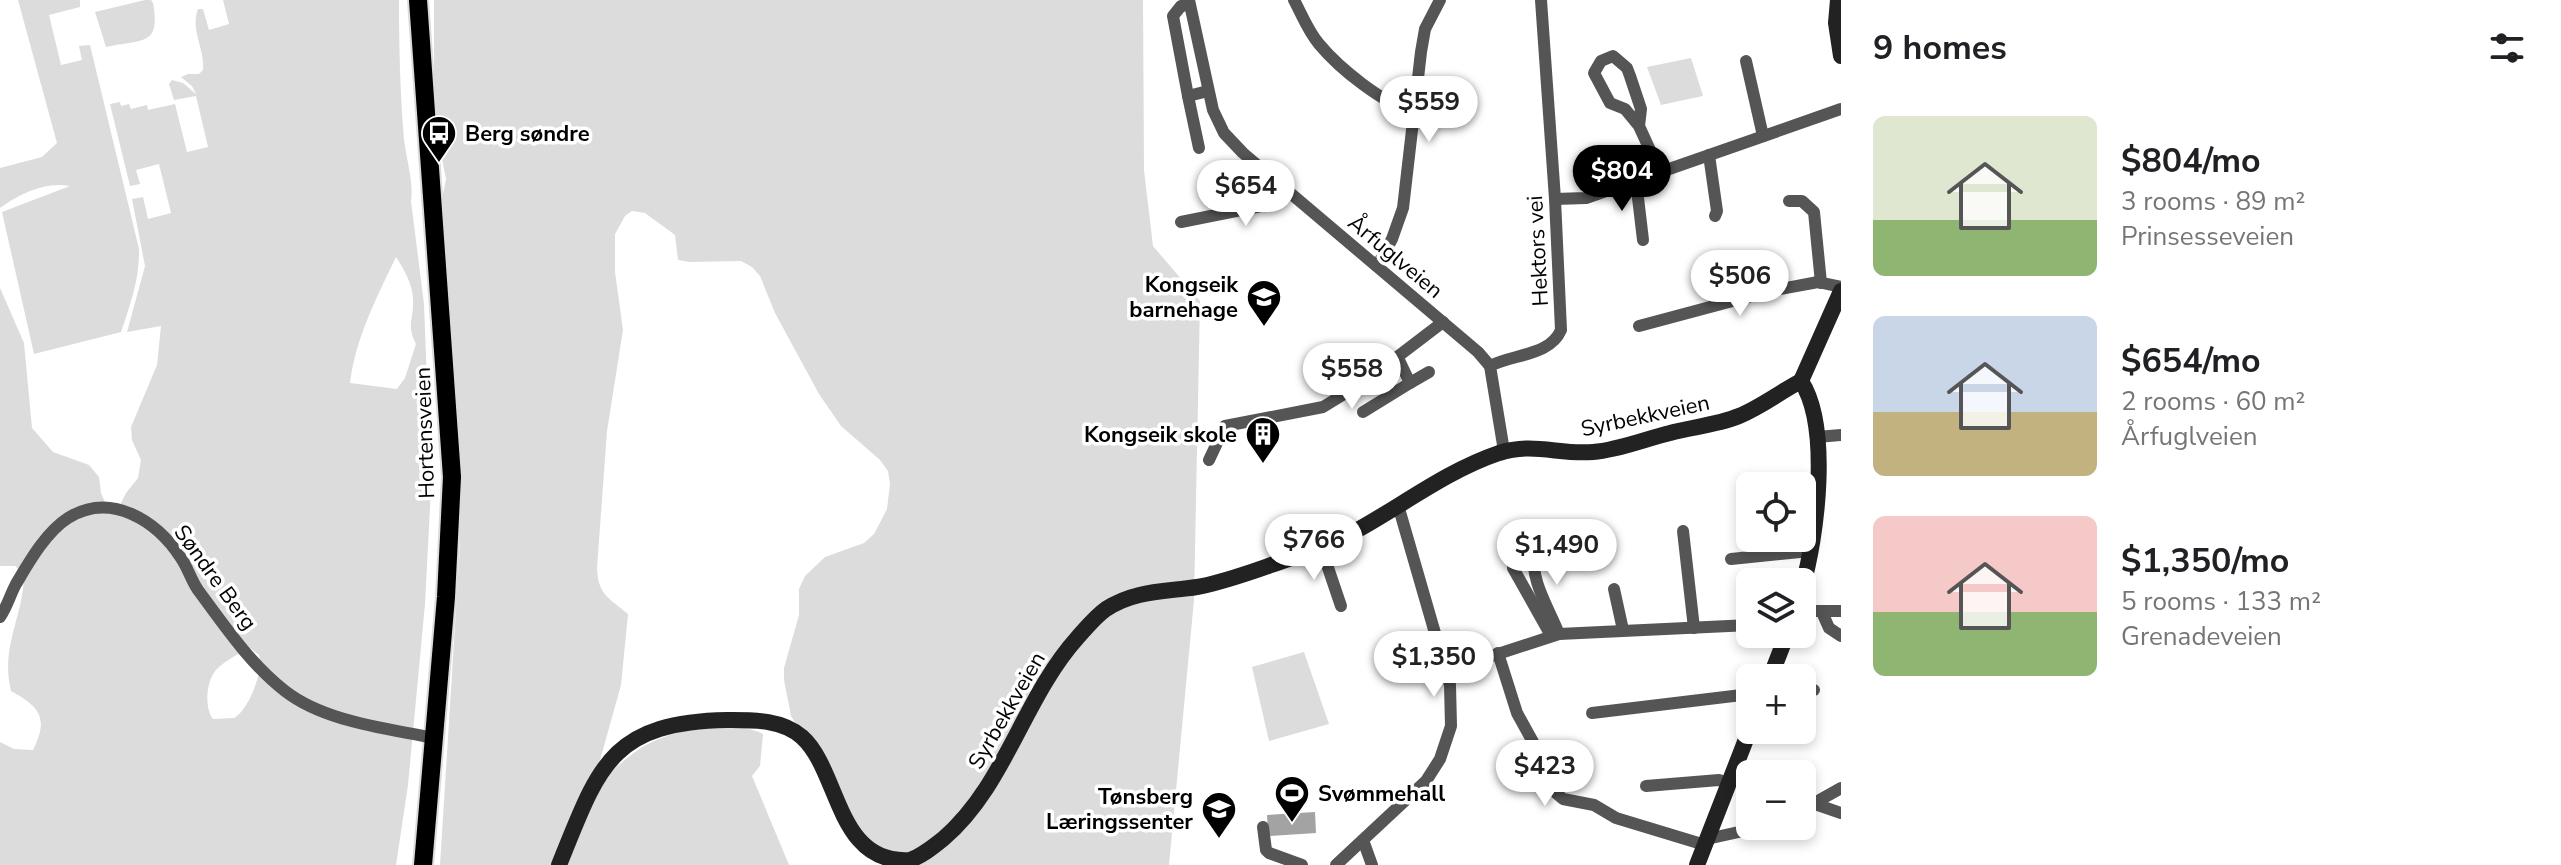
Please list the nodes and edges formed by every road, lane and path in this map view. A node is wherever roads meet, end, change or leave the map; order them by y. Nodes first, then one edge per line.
1 (418, 0) edge
2 (1294, 0) edge
3 (1440, 0) edge
4 (1541, 0) edge
5 (1838, 0) edge
6 (1189, 2) edge
7 (1841, 56) edge
8 (1746, 61) dead end
9 (1208, 91) junction
10 (1188, 96) junction
11 (1841, 109) edge
12 (1414, 112) junction
13 (1639, 126) junction
14 (1763, 136) junction
15 (1199, 148) dead end
16 (1709, 155) junction
17 (1660, 172) junction
18 (1636, 181) junction
19 (1286, 189) junction
20 (1555, 199) junction
21 (1789, 201) dead end
22 (1715, 216) dead end
23 (1181, 222) dead end
24 (1643, 240) dead end
25 (1377, 266) junction
26 (1821, 283) junction
27 (1841, 289) edge
28 (1443, 322) junction
29 (1639, 326) dead end
30 (1398, 358) junction
31 (1490, 366) junction
32 (1429, 372) dead end
33 (1801, 381) junction
34 (1410, 383) junction
35 (1363, 412) dead end
36 (1841, 435) edge
37 (1817, 437) junction
38 (1504, 451) junction
39 (1209, 460) dead end
40 (1812, 472) edge
41 (1398, 505) junction
42 (1683, 531) dead end
43 (1555, 533) dead end
44 (1321, 547) junction
45 (1795, 552) edge
46 (1731, 559) dead end
47 (1513, 568) dead end
48 (1614, 589) dead end
49 (1341, 606) dead end
50 (1841, 611) edge
51 (1816, 612) edge
52 (1822, 612) junction
53 (0, 617) edge
54 (1736, 626) edge
55 (1694, 628) junction
56 (1623, 630) junction
57 (1556, 634) junction
58 (1841, 636) edge
59 (1498, 653) junction
60 (1446, 671) junction
61 (1736, 696) edge
62 (1592, 713) dead end
63 (434, 738) junction
64 (1744, 744) edge
65 (1729, 783) junction
66 (1646, 786) dead end
67 (1841, 788) edge
68 (1816, 803) edge
69 (1816, 804) edge
70 (1841, 813) edge
71 (1263, 827) dead end
72 (1736, 834) edge
73 (1363, 840) junction
74 (1706, 842) junction
75 (423, 865) edge
76 (559, 865) edge
77 (1302, 865) edge
78 (1336, 865) edge
79 (1372, 865) edge
80 (1697, 865) edge

1 - 63 main road, Hortensveien
2 - 12 street
3 - 12 street
4 - 20 street, Hektors vei
5 - 7 main road
6 - 9 street, Årfuglveien
6 - 10 street, Årfuglveien
8 - 14 street
9 - 10 street
9 - 19 street, Årfuglveien
10 - 15 street, Årfuglveien
11 - 14 street
12 - 25 street
13 - 13 street
13 - 17 street
14 - 16 street
16 - 17 street
16 - 22 street
17 - 18 street
18 - 20 street
18 - 24 street
19 - 23 street
19 - 25 street, Årfuglveien
20 - 31 street, Hektors vei
21 - 26 street
25 - 28 street, Årfuglveien
26 - 27 street
26 - 29 street
27 - 33 main road
28 - 30 street, Årfuglveien
28 - 31 street, Årfuglveien
30 - 34 street
30 - 39 street, Årfuglveien
31 - 38 street
32 - 34 street
33 - 37 main road
33 - 38 main road, Syrbekkveien
34 - 35 street
36 - 37 street
37 - 40 main road
38 - 41 main road, Syrbekkveien
41 - 44 main road, Syrbekkveien
41 - 60 street
42 - 55 street
43 - 57 street
44 - 49 street
44 - 76 main road, Syrbekkveien
45 - 46 street
47 - 57 street
48 - 56 street
50 - 52 street
51 - 52 street
52 - 58 street
53 - 63 street, Søndre Berg
54 - 55 street
55 - 56 street
56 - 57 street
57 - 59 street
59 - 60 street
59 - 74 street
60 - 73 street
61 - 62 street
63 - 75 main road, Hortensveien
64 - 65 main road
65 - 66 street
65 - 74 main road
67 - 68 street
69 - 70 street
71 - 77 street
72 - 74 street
73 - 78 street
73 - 79 street
74 - 80 main road

